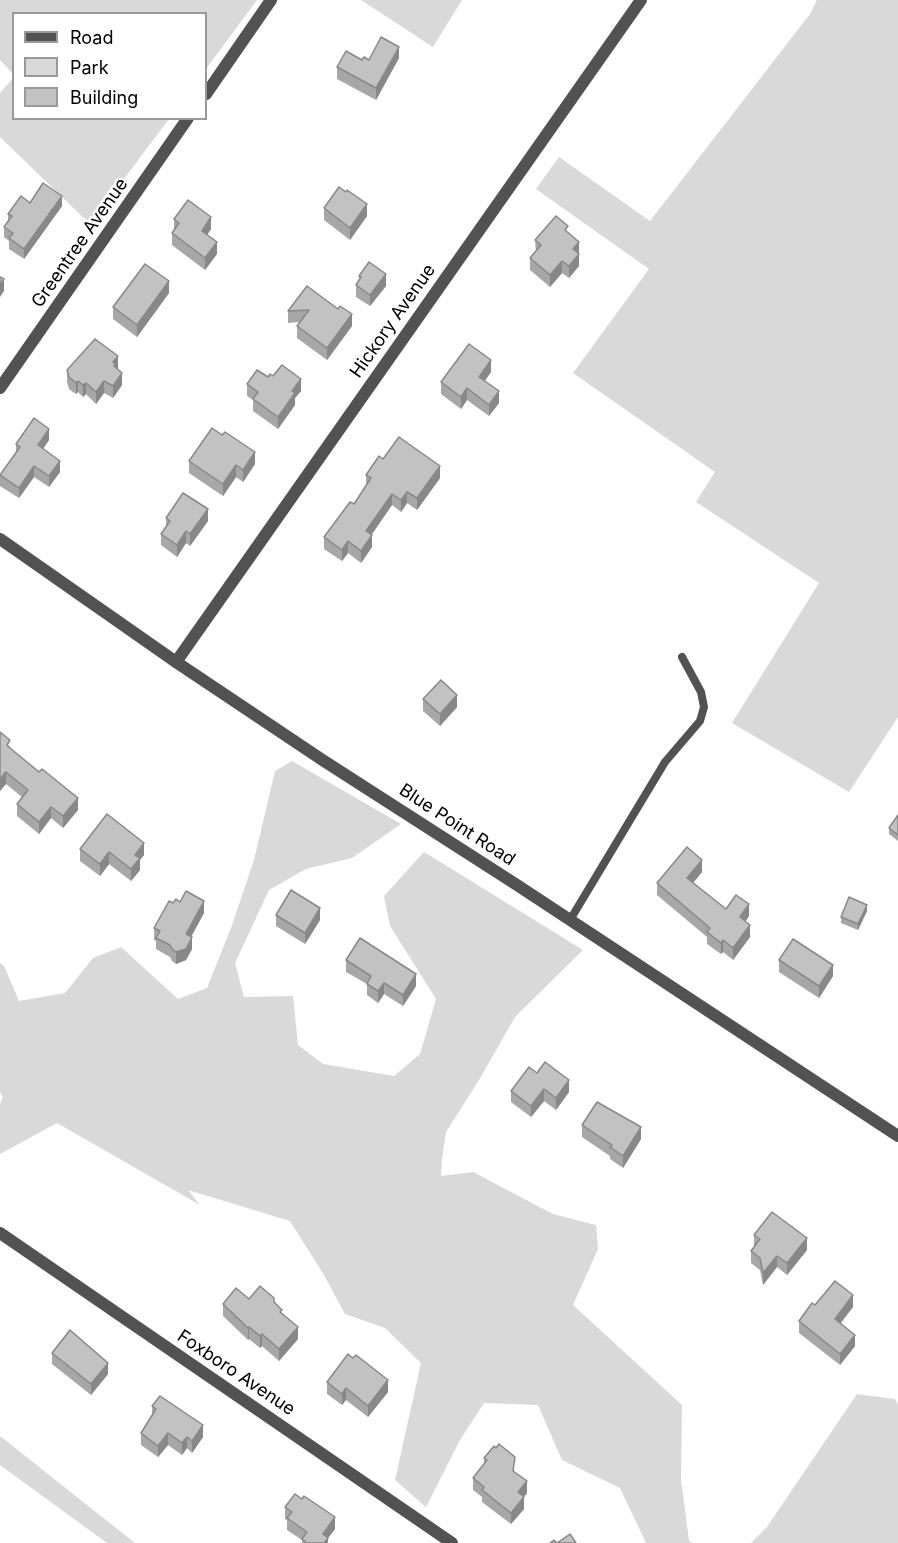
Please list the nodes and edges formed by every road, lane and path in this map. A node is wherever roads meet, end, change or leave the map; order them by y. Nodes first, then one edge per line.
1 (271, 0) edge
2 (640, 0) edge
3 (207, 93) edge
4 (188, 120) edge
5 (0, 388) edge
6 (0, 538) edge
7 (682, 657) dead end
8 (176, 662) junction
9 (570, 920) junction
10 (898, 1136) edge
11 (0, 1233) edge
12 (452, 1543) edge

1 - 3 street
2 - 8 street, Hickory Avenue
4 - 5 street, Greentree Avenue
6 - 8 street, Blue Point Road
7 - 9 lane
8 - 9 street, Blue Point Road
9 - 10 street, Blue Point Road
11 - 12 street, Foxboro Avenue

